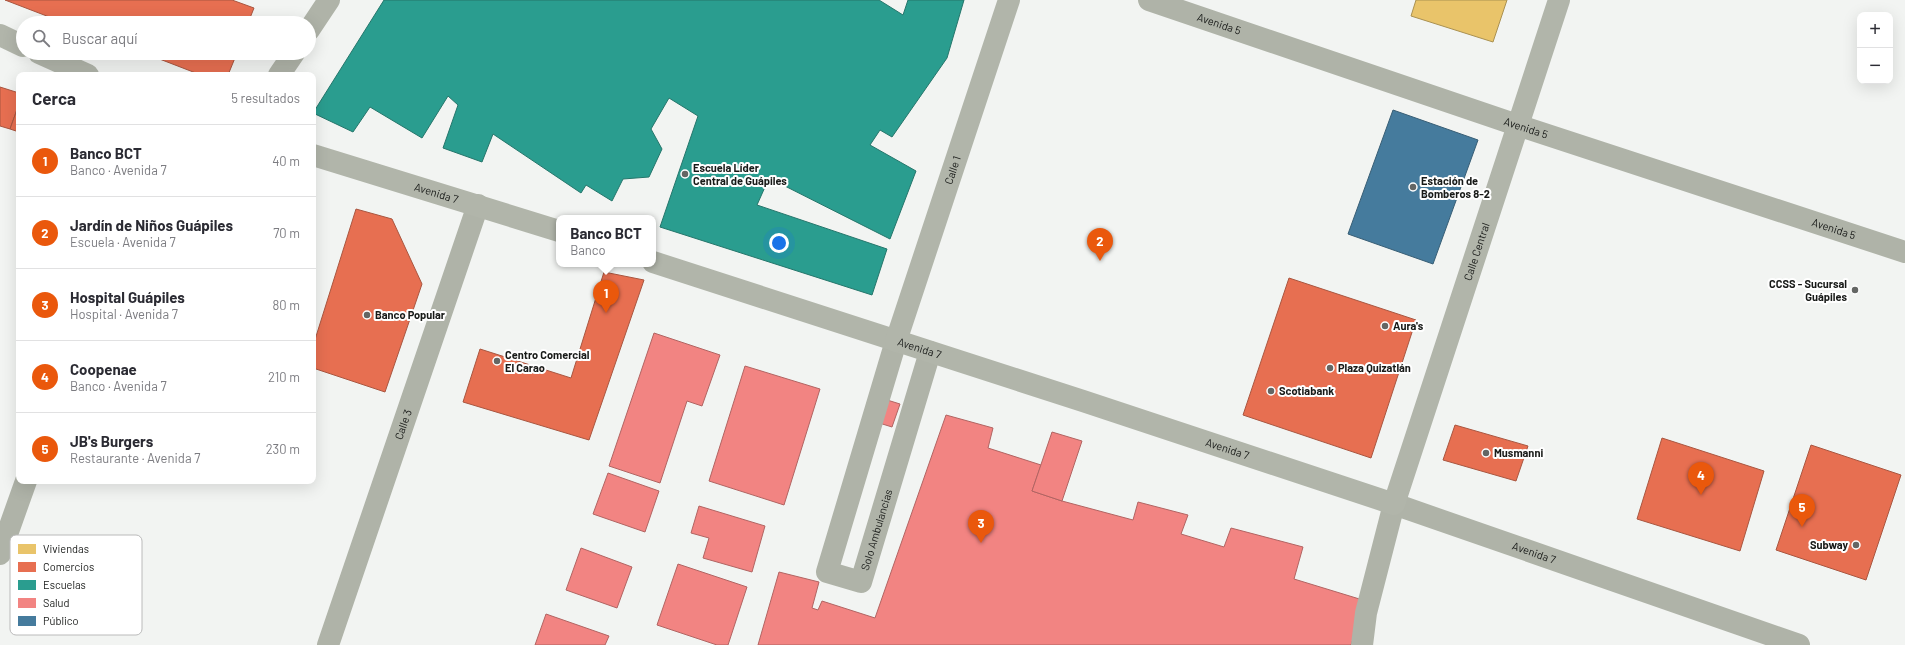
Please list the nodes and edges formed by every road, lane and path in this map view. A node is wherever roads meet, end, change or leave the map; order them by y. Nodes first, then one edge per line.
1 (329, 0) edge
2 (1009, 0) edge
3 (1149, 0) edge
4 (1559, 0) edge
5 (316, 20) edge
6 (0, 35) edge
7 (16, 43) edge
8 (55, 60) edge
9 (289, 60) edge
10 (81, 72) edge
11 (281, 72) edge
12 (1517, 125) junction
13 (316, 156) edge
14 (478, 205) junction
15 (556, 230) edge
16 (1905, 252) edge
17 (656, 263) edge
18 (896, 341) junction
19 (930, 352) junction
20 (25, 484) edge
21 (1394, 504) junction
22 (0, 554) edge
23 (328, 645) edge
24 (1362, 645) edge
25 (1799, 645) edge

1 - 5 street
2 - 18 main road, Calle 1
3 - 12 street, Avenida 5
4 - 12 main road, Calle Central
6 - 7 main road
8 - 10 main road
9 - 11 street
12 - 16 street, Avenida 5
12 - 21 main road, Calle Central
13 - 14 main road, Avenida 7
14 - 15 main road, Avenida 7
14 - 23 street, Calle 3
17 - 18 main road, Avenida 7
18 - 19 main road, Avenida 7
18 - 19 street, Solo Ambulancias
19 - 21 main road, Avenida 7
20 - 22 street
21 - 24 street
21 - 25 street, Avenida 7

